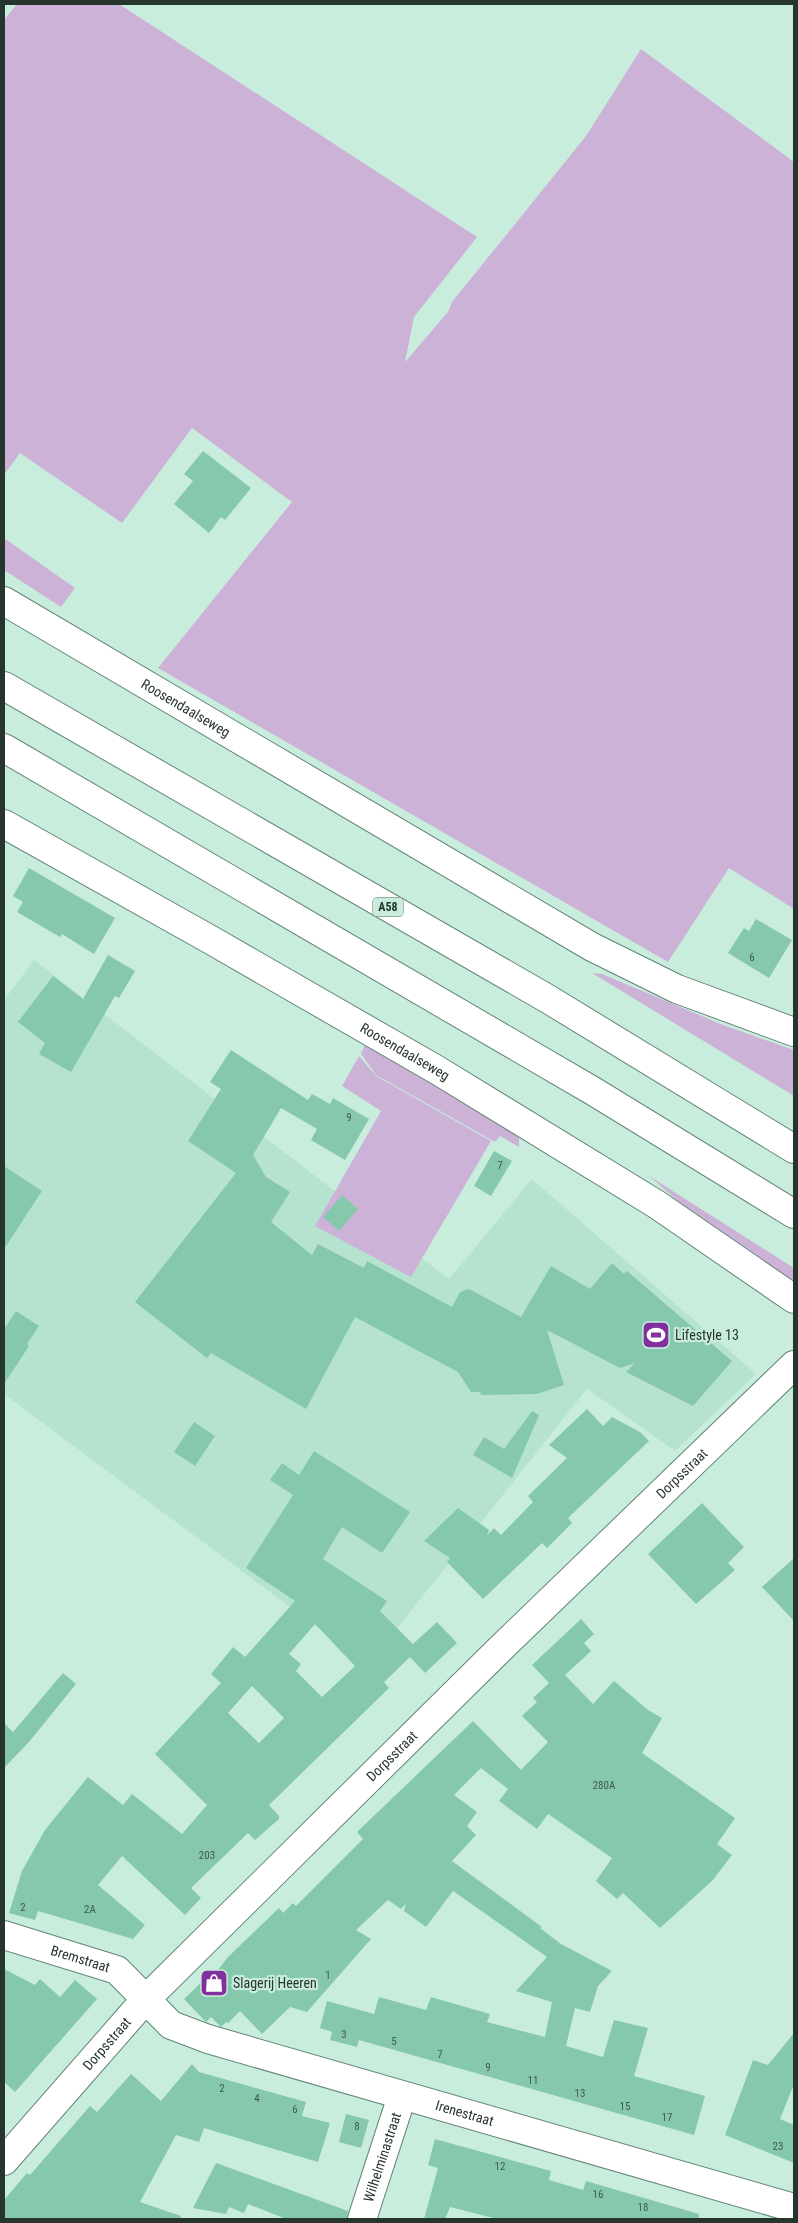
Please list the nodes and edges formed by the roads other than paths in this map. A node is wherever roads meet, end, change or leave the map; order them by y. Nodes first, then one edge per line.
1 (4, 601) edge
2 (4, 686) edge
3 (4, 748) edge
4 (4, 824) edge
5 (794, 1032) edge
6 (794, 1149) edge
7 (794, 1214) edge
8 (794, 1299) edge
9 (794, 1365) edge
10 (4, 1935) edge
11 (144, 2000) junction
12 (402, 2096) junction
13 (4, 2161) edge
14 (754, 2208) edge
15 (794, 2208) edge
16 (362, 2219) edge

1 - 5 main road, Roosendaalseweg
2 - 6 main road, A58
3 - 7 main road
4 - 8 main road, Roosendaalseweg
9 - 11 main road, Dorpsstraat
10 - 11 main road, Bremstraat
11 - 12 main road, Irenestraat
11 - 13 main road, Dorpsstraat
12 - 14 main road, Irenestraat
12 - 16 main road, Wilhelminastraat
14 - 15 main road, Irenestraat

